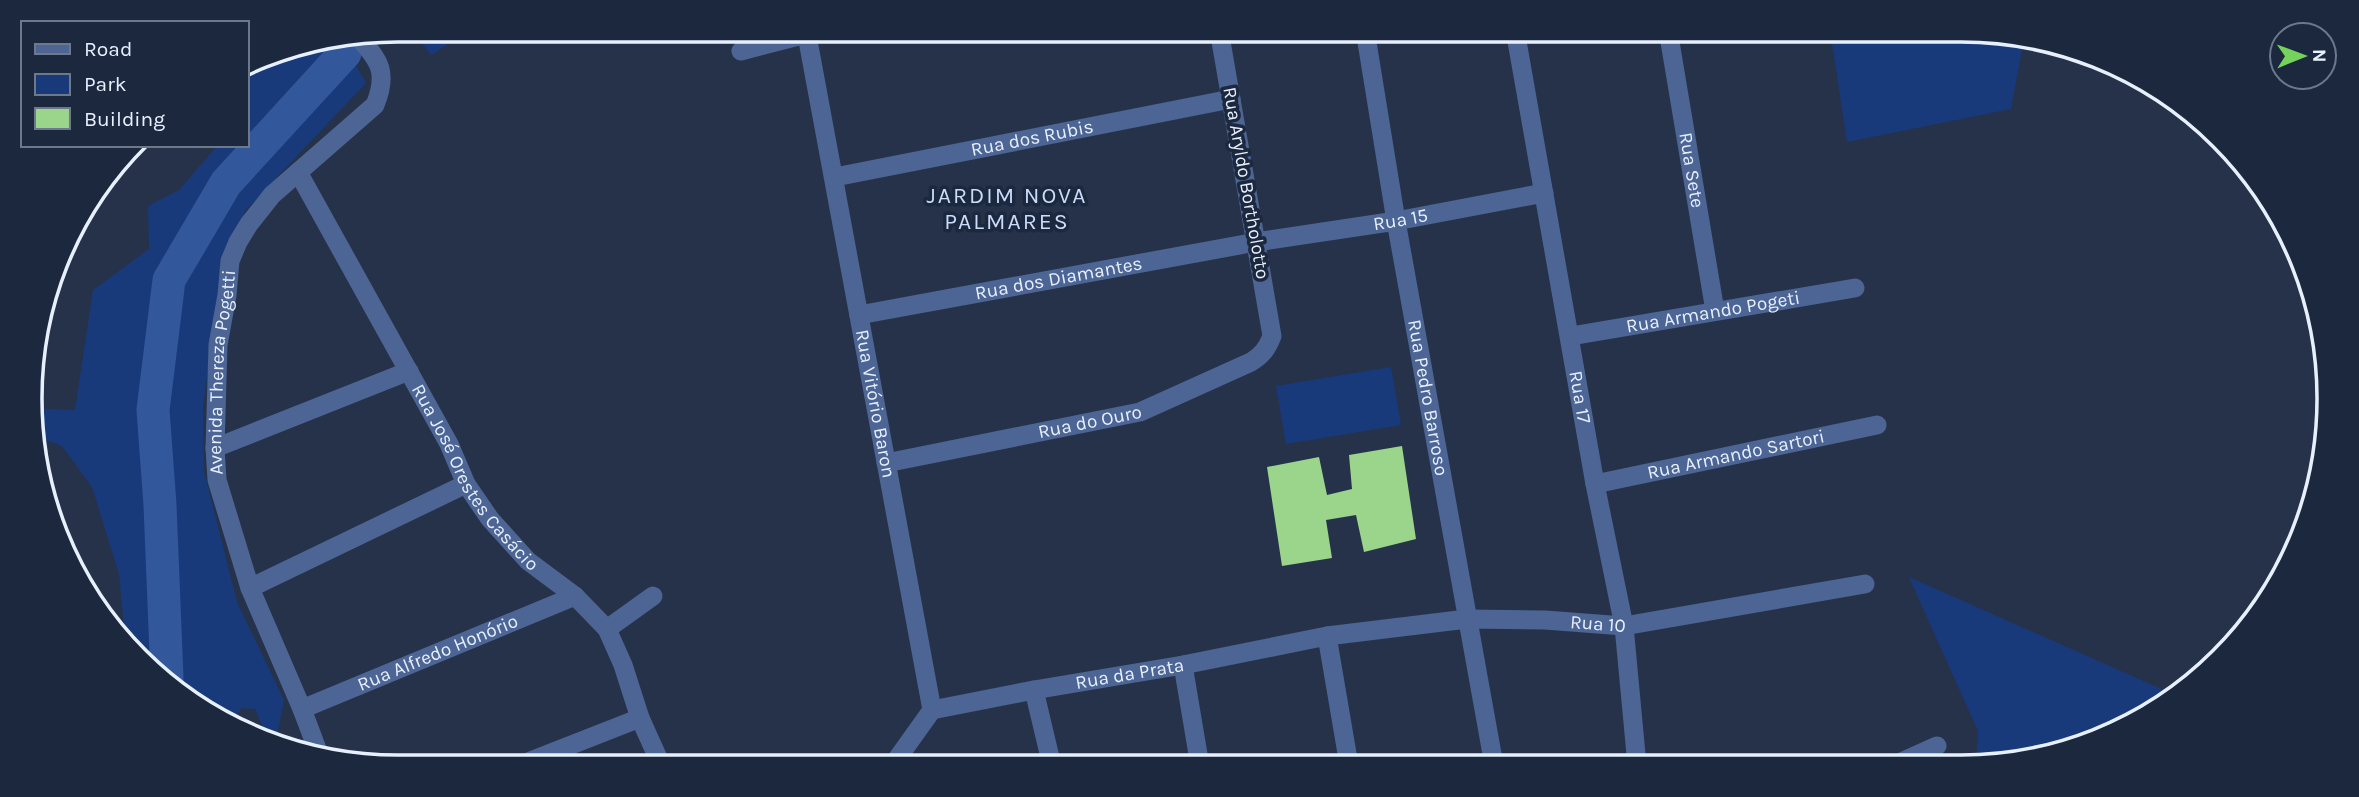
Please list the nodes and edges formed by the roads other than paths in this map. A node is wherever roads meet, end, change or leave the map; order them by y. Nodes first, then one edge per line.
1 (773, 42) edge
2 (814, 42) edge
3 (1221, 42) edge
4 (1367, 42) edge
5 (1518, 42) edge
6 (1670, 42) edge
7 (365, 44) edge
8 (741, 51) dead end
9 (1231, 99) junction
10 (298, 172) junction
11 (835, 177) junction
12 (1544, 193) junction
13 (1396, 220) junction
14 (1256, 242) junction
15 (1855, 288) dead end
16 (1714, 311) junction
17 (859, 315) junction
18 (1272, 336) joint
19 (1571, 337) junction
20 (409, 371) junction
21 (1877, 425) dead end
22 (215, 448) junction
23 (886, 463) junction
24 (466, 484) junction
25 (1595, 484) junction
26 (1865, 584) dead end
27 (250, 588) junction
28 (575, 596) junction
29 (653, 596) dead end
30 (1467, 619) junction
31 (1625, 626) junction
32 (607, 629) junction
33 (1327, 636) junction
34 (1184, 665) junction
35 (1034, 690) junction
36 (302, 709) junction
37 (932, 710) junction
38 (640, 718) junction
39 (316, 745) edge
40 (1937, 746) dead end
41 (546, 755) edge
42 (657, 755) edge
43 (900, 755) edge
44 (1049, 755) edge
45 (1198, 755) edge
46 (1347, 755) edge
47 (1492, 755) edge
48 (1636, 755) edge
49 (1917, 755) edge

1 - 8 street
2 - 11 street, Rua Vitório Baron
3 - 9 street, Rua Aryldo Bortholotto
4 - 13 street, Rua Pedro Barroso
5 - 12 street, Rua 17
6 - 16 street, Rua Sete
7 - 10 street, Avenida Thereza Pogetti
9 - 11 street, Rua dos Rubis
9 - 14 street, Rua Aryldo Bortholotto
10 - 20 street, Rua José Orestes Casácio
10 - 22 street, Avenida Thereza Pogetti
11 - 17 street, Rua Vitório Baron
12 - 13 street, Rua 15
12 - 19 street, Rua 17
13 - 14 street, Rua 15
13 - 30 street, Rua Pedro Barroso
14 - 17 street, Rua dos Diamantes
14 - 18 street, Rua Aryldo Bortholotto
15 - 16 street, Rua Armando Pogeti
16 - 19 street, Rua Armando Pogeti
17 - 23 street, Rua Vitório Baron
18 - 23 street, Rua do Ouro
19 - 25 street, Rua 17
20 - 22 street
20 - 24 street, Rua José Orestes Casácio
21 - 25 street, Rua Armando Sartori
22 - 27 street, Avenida Thereza Pogetti
23 - 37 street, Rua Vitório Baron
24 - 27 street
24 - 28 street, Rua José Orestes Casácio
25 - 31 street, Rua 17
26 - 31 street, Rua 10
27 - 36 street, Avenida Thereza Pogetti
28 - 32 street, Rua José Orestes Casácio
28 - 36 street, Rua Alfredo Honório
29 - 32 street
30 - 31 street, Rua 10
30 - 33 street, Rua 10
30 - 47 street, Rua Pedro Barroso
31 - 48 street, Rua 17
32 - 38 street, Rua José Orestes Casácio
33 - 34 street, Rua da Prata
33 - 46 street
34 - 35 street, Rua da Prata
34 - 45 street
35 - 37 street, Rua da Prata
35 - 44 street
36 - 39 street, Avenida Thereza Pogetti
37 - 43 street
38 - 41 street
38 - 42 street, Rua José Orestes Casácio
40 - 49 street

